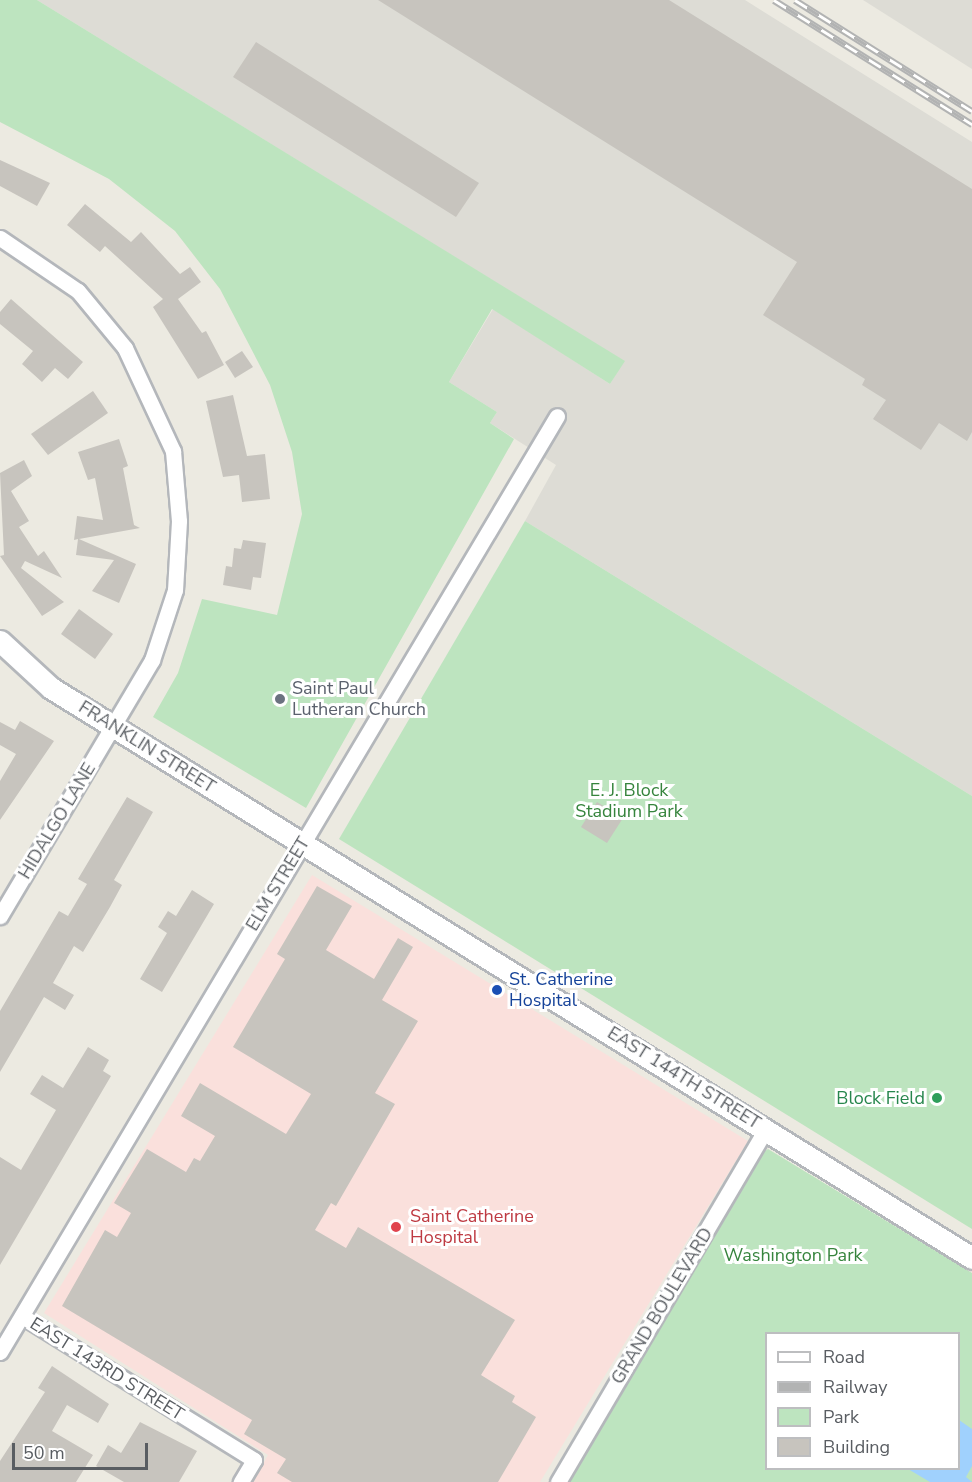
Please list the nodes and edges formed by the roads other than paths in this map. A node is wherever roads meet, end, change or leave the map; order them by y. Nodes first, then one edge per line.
1 (0, 238) edge
2 (557, 416) dead end
3 (0, 641) edge
4 (114, 725) junction
5 (303, 842) junction
6 (0, 916) edge
7 (766, 1129) junction
8 (972, 1258) edge
9 (22, 1316) junction
10 (0, 1352) edge
11 (241, 1482) edge
12 (558, 1482) edge

1 - 4 street, HIDALGO LANE
2 - 5 street, ELM STREET
3 - 4 street, FRANKLIN STREET
4 - 5 street, FRANKLIN STREET
4 - 6 street, HIDALGO LANE
5 - 7 street, EAST 144TH STREET
5 - 9 street, ELM STREET
7 - 8 street, EAST 144TH STREET
7 - 12 street, GRAND BOULEVARD
9 - 10 street, ELM STREET
9 - 11 street, EAST 143RD STREET

